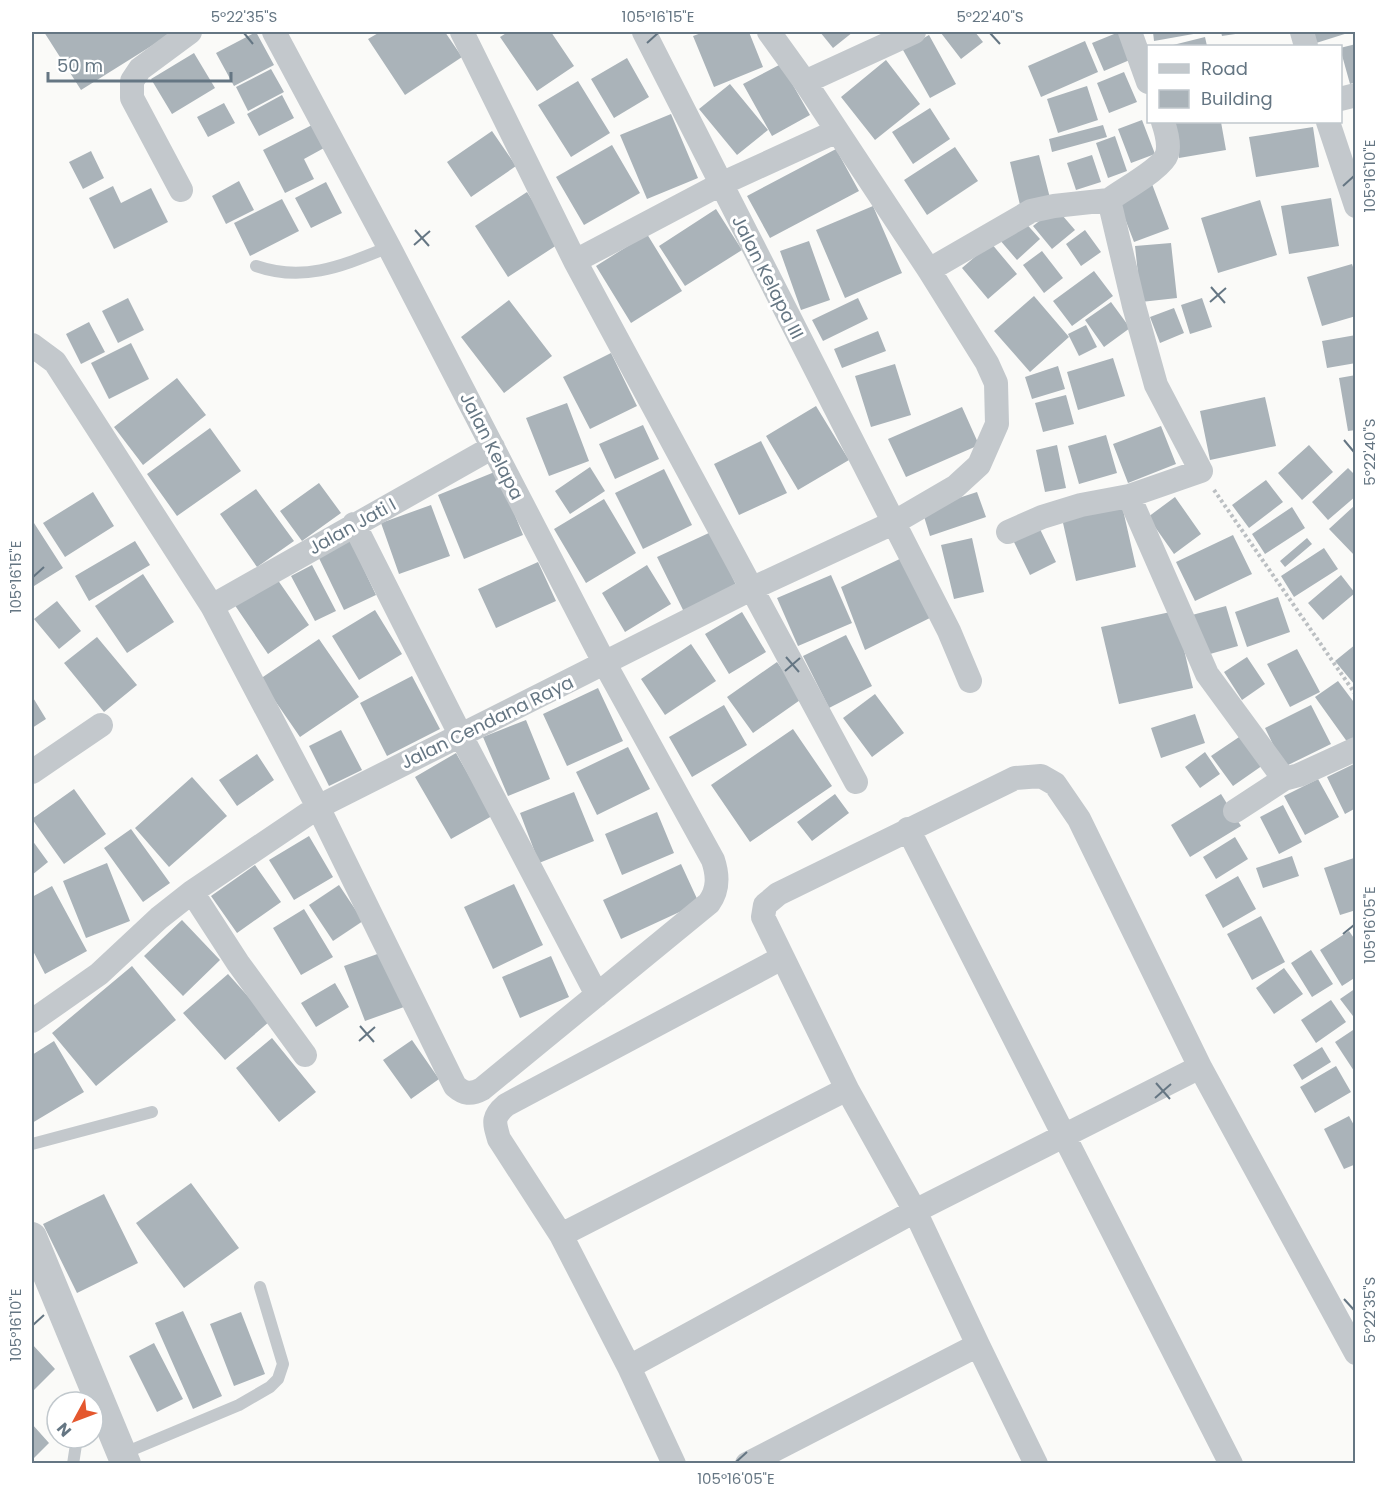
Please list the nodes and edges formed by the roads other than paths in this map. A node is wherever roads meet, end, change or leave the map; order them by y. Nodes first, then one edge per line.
1 (191, 32) edge
2 (274, 32) edge
3 (462, 32) edge
4 (644, 32) edge
5 (769, 32) edge
6 (914, 32) edge
7 (1130, 32) edge
8 (1147, 77) edge
9 (805, 82) junction
10 (1163, 123) edge
11 (1328, 123) edge
12 (837, 131) junction
13 (721, 184) junction
14 (181, 190) dead end
15 (1109, 200) junction
16 (1356, 206) edge
17 (389, 247) junction
18 (575, 261) junction
19 (256, 266) dead end
20 (929, 270) junction
21 (32, 345) edge
22 (493, 447) junction
23 (1129, 496) junction
24 (893, 523) junction
25 (354, 524) junction
26 (1008, 532) dead end
27 (751, 589) junction
28 (212, 606) junction
29 (605, 664) junction
30 (970, 681) dead end
31 (101, 725) dead end
32 (460, 734) junction
33 (1355, 750) edge
34 (32, 772) edge
35 (1284, 779) junction
36 (856, 782) dead end
37 (318, 807) junction
38 (1235, 811) dead end
39 (908, 829) junction
40 (192, 892) junction
41 (782, 958) junction
42 (597, 995) junction
43 (32, 1021) edge
44 (305, 1056) dead end
45 (1200, 1067) junction
46 (848, 1089) junction
47 (152, 1112) dead end
48 (1065, 1137) junction
49 (32, 1144) edge
50 (915, 1211) junction
51 (561, 1235) junction
52 (32, 1237) edge
53 (260, 1287) dead end
54 (978, 1345) junction
55 (1356, 1353) edge
56 (629, 1367) junction
57 (91, 1390) edge
58 (105, 1420) edge
59 (124, 1459) edge
60 (674, 1464) edge
61 (747, 1464) edge
62 (1036, 1464) edge
63 (1231, 1464) edge

1 - 14 street
2 - 17 street, Jalan Kelapa
3 - 18 street
4 - 13 street, Jalan Kelapa III
5 - 9 street
6 - 9 street
7 - 8 street
9 - 12 street
10 - 15 street
11 - 16 street
12 - 13 street
12 - 20 street
13 - 18 street
13 - 24 street, Jalan Kelapa III
15 - 20 street
15 - 23 street
17 - 19 lane
17 - 22 street, Jalan Kelapa
18 - 27 street
20 - 24 street, Jalan Cendana Raya
21 - 28 street
22 - 25 street, Jalan Jati I
22 - 29 street, Jalan Kelapa
23 - 26 street
23 - 35 street
24 - 27 street, Jalan Cendana Raya
24 - 30 street, Jalan Kelapa III
25 - 28 street, Jalan Jati I
25 - 32 street
27 - 29 street, Jalan Cendana Raya
27 - 36 street
28 - 37 street
29 - 32 street, Jalan Cendana Raya
29 - 42 street, Jalan Kelapa
31 - 34 street
32 - 37 street, Jalan Cendana Raya
32 - 42 street
33 - 35 street
35 - 38 street
37 - 40 street, Jalan Cendana Raya
37 - 42 street
39 - 41 street
39 - 45 street
39 - 48 street
40 - 43 street, Jalan Cendana Raya
40 - 44 street
41 - 46 street
41 - 51 street
45 - 48 street
45 - 55 street
46 - 50 street
46 - 51 street
47 - 49 lane
48 - 50 street
48 - 63 street
50 - 54 street
50 - 56 street
51 - 56 street
52 - 57 street
53 - 59 lane
54 - 61 street
54 - 62 street
56 - 60 street
58 - 59 street

